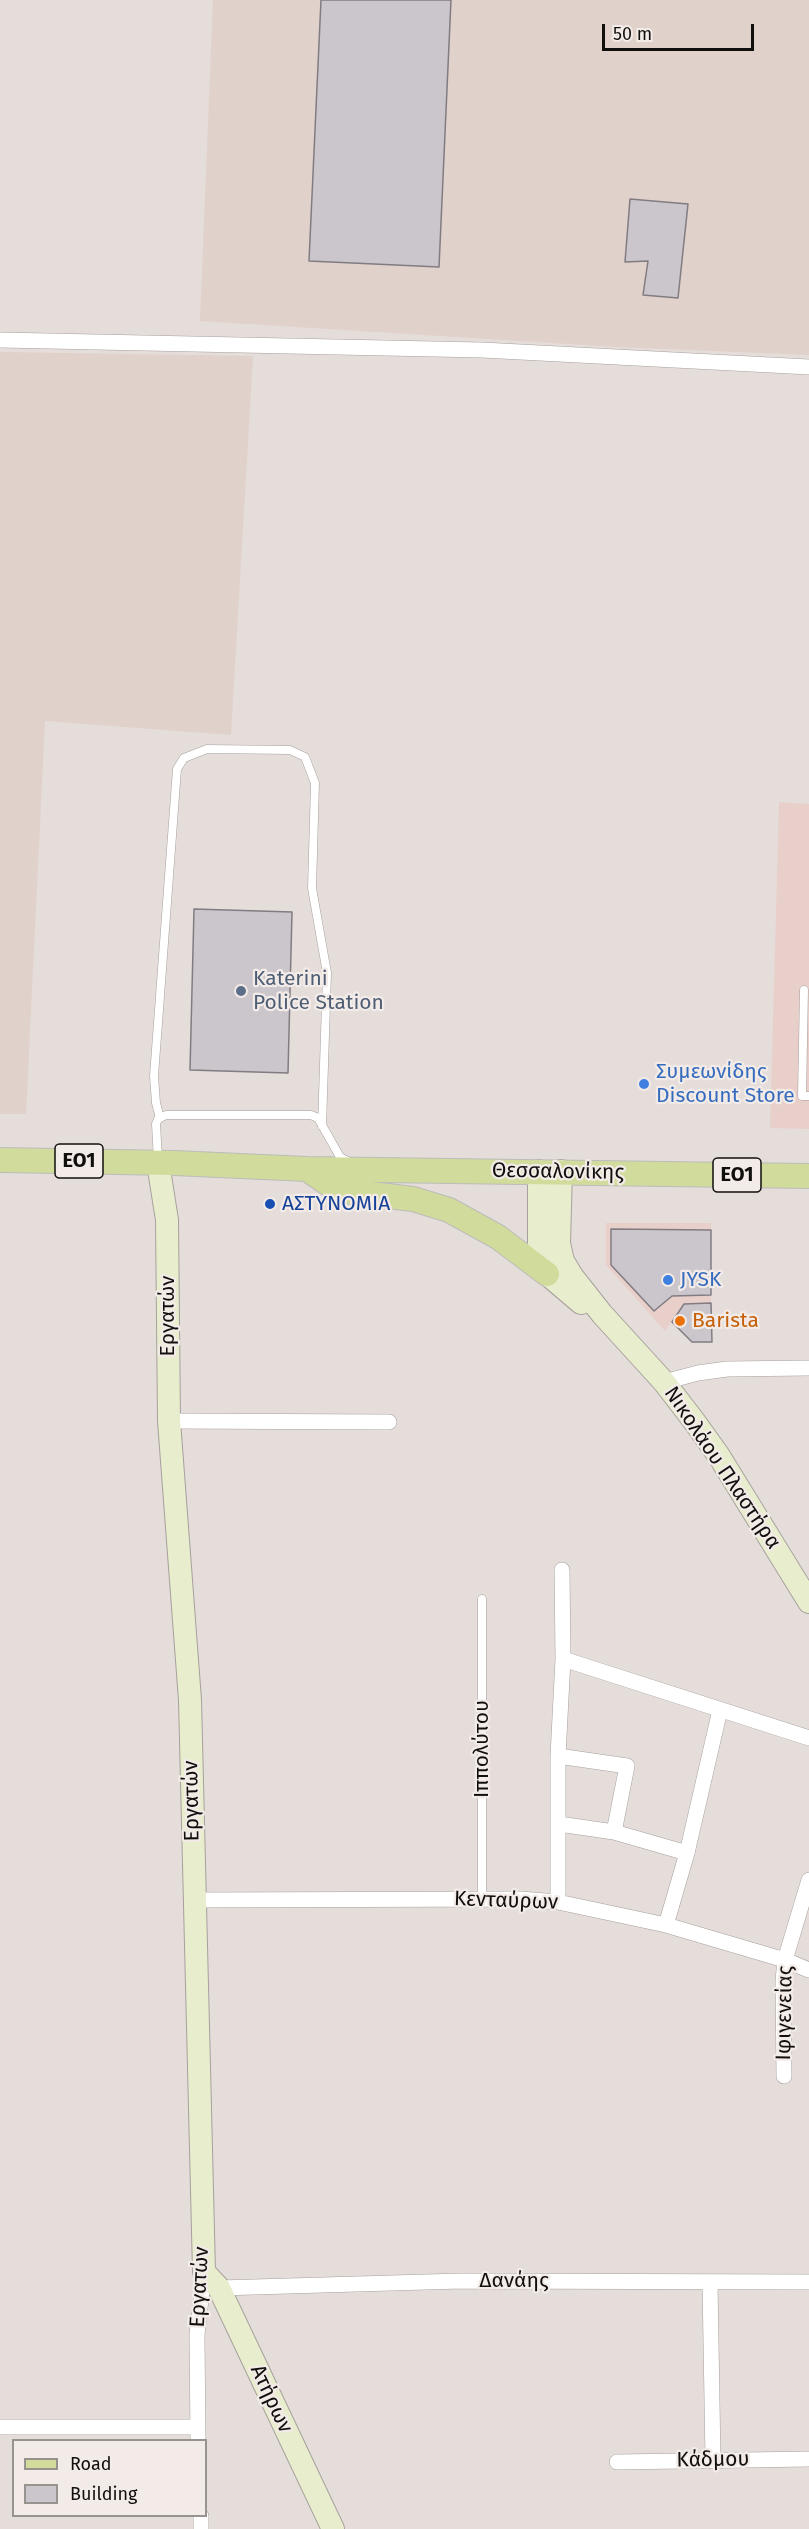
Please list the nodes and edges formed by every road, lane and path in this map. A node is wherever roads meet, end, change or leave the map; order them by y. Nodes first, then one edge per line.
1 (0, 340) edge
2 (809, 367) edge
3 (804, 990) dead end
4 (806, 1063) edge
5 (809, 1096) edge
6 (160, 1118) junction
7 (322, 1126) junction
8 (0, 1160) edge
9 (158, 1163) junction
10 (307, 1169) junction
11 (363, 1170) junction
12 (550, 1171) junction
13 (809, 1176) edge
14 (547, 1274) junction
15 (626, 1341) junction
16 (809, 1368) edge
17 (664, 1382) junction
18 (169, 1421) junction
19 (389, 1422) dead end
20 (562, 1570) dead end
21 (482, 1599) dead end
22 (809, 1602) edge
23 (563, 1659) junction
24 (720, 1710) junction
25 (809, 1738) edge
26 (558, 1756) junction
27 (560, 1824) junction
28 (614, 1832) junction
29 (687, 1853) junction
30 (809, 1880) edge
31 (482, 1899) junction
32 (194, 1900) junction
33 (558, 1902) junction
34 (666, 1925) junction
35 (785, 1960) junction
36 (809, 1970) edge
37 (784, 2076) dead end
38 (211, 2280) junction
39 (809, 2282) edge
40 (710, 2283) junction
41 (0, 2427) edge
42 (198, 2434) edge
43 (809, 2459) edge
44 (713, 2460) junction
45 (617, 2462) dead end
46 (333, 2529) edge

1 - 2 street
3 - 4 lane
4 - 5 lane
6 - 7 lane
6 - 7 lane
6 - 9 lane
7 - 11 lane
8 - 9 main road, ΕΟ1
9 - 10 main road, ΕΟ1
9 - 18 street, Εργατών
10 - 11 main road, Θεσσαλονίκης / ΕΟ1
10 - 14 main road
11 - 12 main road, Θεσσαλονίκης / ΕΟ1
12 - 13 main road, Θεσσαλονίκης / ΕΟ1
12 - 14 street
12 - 15 street, Νικολάου Πλαστήρα
14 - 15 street, Νικολάου Πλαστήρα
15 - 17 street, Νικολάου Πλαστήρα
16 - 17 street
17 - 22 street, Νικολάου Πλαστήρα
18 - 19 street
18 - 32 street, Εργατών
20 - 23 street
21 - 31 lane, Ιππολύτου
23 - 24 street
23 - 26 street
24 - 25 street
24 - 29 street
26 - 27 street
26 - 28 street
27 - 28 street
27 - 33 street
28 - 29 street
29 - 34 street
30 - 35 street, Ιφιγενείας
31 - 32 street, Κενταύρων
31 - 33 street, Κενταύρων
32 - 38 street, Εργατών
33 - 34 street, Κενταύρων
34 - 35 street, Κενταύρων
35 - 36 street, Κενταύρων
35 - 37 street, Ιφιγενείας
38 - 40 street, Δανάης
38 - 42 street, Εργατών
38 - 46 street, Ατήρων
39 - 40 street, Δανάης
40 - 44 street
41 - 42 street
43 - 44 street, Κάδμου
44 - 45 street, Κάδμου

